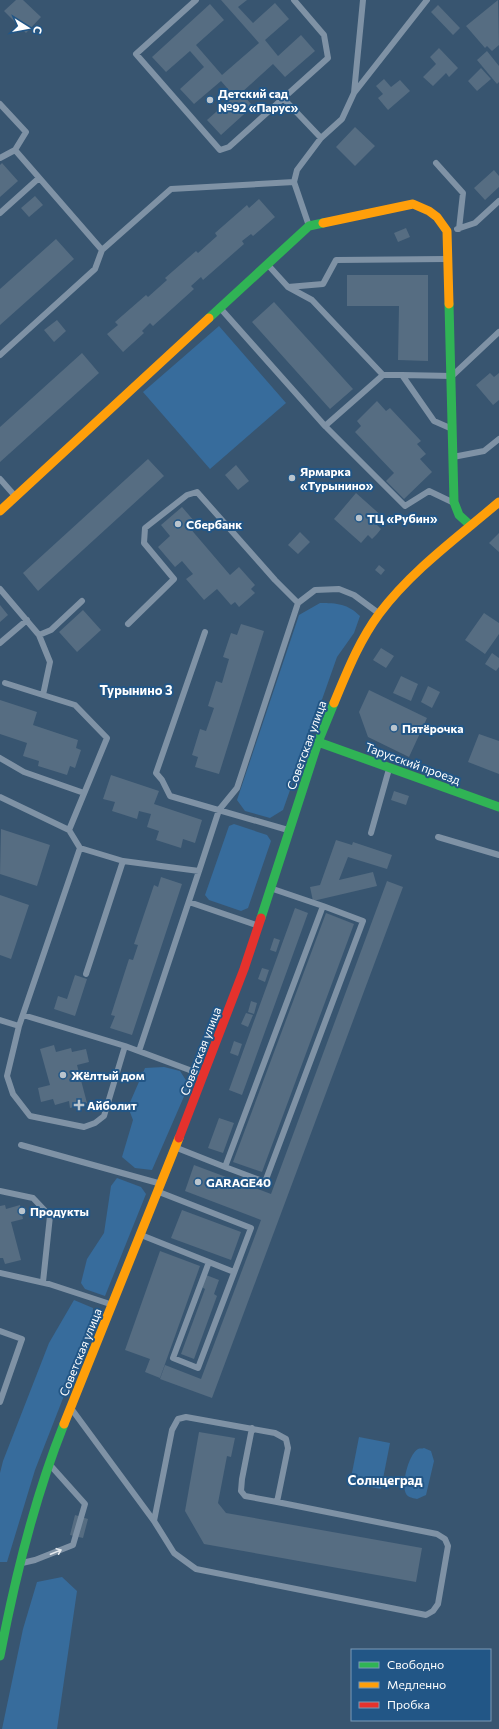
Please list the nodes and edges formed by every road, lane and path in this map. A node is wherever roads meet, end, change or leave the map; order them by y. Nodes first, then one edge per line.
1 (196, 0) edge
2 (294, 0) edge
3 (363, 0) edge
4 (427, 0) edge
5 (354, 93) junction
6 (283, 98) junction
7 (0, 104) edge
8 (320, 138) junction
9 (15, 150) junction
10 (0, 158) edge
11 (436, 163) dead end
12 (39, 178) junction
13 (294, 182) junction
14 (499, 201) edge
15 (0, 213) edge
16 (308, 226) junction
17 (458, 229) junction
18 (447, 231) junction
19 (102, 250) junction
20 (448, 259) junction
21 (267, 264) junction
22 (288, 288) junction
23 (220, 308) junction
24 (499, 332) edge
25 (0, 355) edge
26 (383, 374) junction
27 (402, 375) junction
28 (452, 376) junction
29 (325, 426) junction
30 (453, 430) junction
31 (499, 439) edge
32 (453, 457) junction
33 (0, 479) edge
34 (15, 496) junction
35 (454, 502) junction
36 (499, 502) edge
37 (0, 511) edge
38 (470, 525) junction
39 (0, 589) edge
40 (82, 601) dead end
41 (298, 603) junction
42 (379, 614) junction
43 (27, 620) junction
44 (128, 624) dead end
45 (205, 632) dead end
46 (39, 635) junction
47 (0, 643) edge
48 (6, 683) dead end
49 (43, 695) junction
50 (318, 742) junction
51 (0, 758) edge
52 (390, 768) junction
53 (84, 794) junction
54 (0, 797) edge
55 (499, 807) edge
56 (220, 810) junction
57 (69, 830) junction
58 (289, 831) junction
59 (371, 833) dead end
60 (438, 837) dead end
61 (80, 848) junction
62 (499, 855) edge
63 (123, 861) junction
64 (199, 871) junction
65 (270, 888) junction
66 (189, 902) junction
67 (323, 906) junction
68 (258, 926) junction
69 (86, 974) dead end
70 (23, 1015) junction
71 (0, 1020) edge
72 (19, 1026) junction
73 (125, 1046) junction
74 (139, 1051) junction
75 (204, 1076) junction
76 (21, 1145) dead end
77 (175, 1147) junction
78 (225, 1167) junction
79 (159, 1188) junction
80 (0, 1191) edge
81 (140, 1235) junction
82 (208, 1262) junction
83 (234, 1272) junction
84 (0, 1273) edge
85 (42, 1282) junction
86 (111, 1305) junction
87 (0, 1331) edge
88 (0, 1402) edge
89 (70, 1408) junction
90 (252, 1428) junction
91 (48, 1463) junction
92 (278, 1502) junction
93 (154, 1521) junction
94 (19, 1564) junction
95 (0, 1656) edge

1 - 6 lane
2 - 6 lane
3 - 5 lane
4 - 5 lane
5 - 8 lane
6 - 8 lane
7 - 9 lane
8 - 13 lane
9 - 10 lane
9 - 12 lane
11 - 17 lane
12 - 15 lane
12 - 19 lane
13 - 16 lane
13 - 19 lane
14 - 17 lane
16 - 18 main road
16 - 21 main road
17 - 18 lane
18 - 20 main road
19 - 25 lane
20 - 22 lane
20 - 28 main road
21 - 22 lane
21 - 23 main road
22 - 26 lane
23 - 29 lane
23 - 34 main road
24 - 28 lane
26 - 27 lane
26 - 29 lane
27 - 28 lane
27 - 30 lane
28 - 30 main road
29 - 35 lane
30 - 32 main road
31 - 32 lane
32 - 35 main road
33 - 34 lane
34 - 37 main road
35 - 38 main road
36 - 38 main road, Советская улица
38 - 42 main road, Советская улица
39 - 43 lane
40 - 46 lane
41 - 42 lane
41 - 44 lane
41 - 56 lane
42 - 50 main road, Советская улица
43 - 46 lane
43 - 47 lane
45 - 56 lane
46 - 49 lane
48 - 49 lane
49 - 53 lane
50 - 52 main road, Тарусский проезд
50 - 58 main road, Советская улица
51 - 53 lane
52 - 55 main road, Тарусский проезд
52 - 59 lane
53 - 57 lane
54 - 57 lane
56 - 58 lane
56 - 64 lane
57 - 61 lane
58 - 65 main road, Советская улица
60 - 62 lane
61 - 63 lane
61 - 70 lane
63 - 64 lane
63 - 69 lane
64 - 66 lane
65 - 67 lane
65 - 68 main road, Советская улица
66 - 68 lane
66 - 74 lane
67 - 78 lane
67 - 78 lane
68 - 75 main road, Советская улица
70 - 72 lane
70 - 73 lane
71 - 72 lane
72 - 73 lane
73 - 74 lane
74 - 75 lane
75 - 77 main road, Советская улица
76 - 79 lane
77 - 78 lane
77 - 79 main road, Советская улица
79 - 81 main road, Советская улица
79 - 83 lane
80 - 85 lane
81 - 82 lane
81 - 86 main road, Советская улица
82 - 83 lane
82 - 83 lane
84 - 85 lane
85 - 86 lane
86 - 89 main road, Советская улица
87 - 88 lane
89 - 91 main road, Советская улица
89 - 93 lane
90 - 92 lane
90 - 92 lane
90 - 93 lane
91 - 94 main road, Советская улица
94 -> 91 lane
92 - 93 lane
94 - 95 main road, Советская улица

